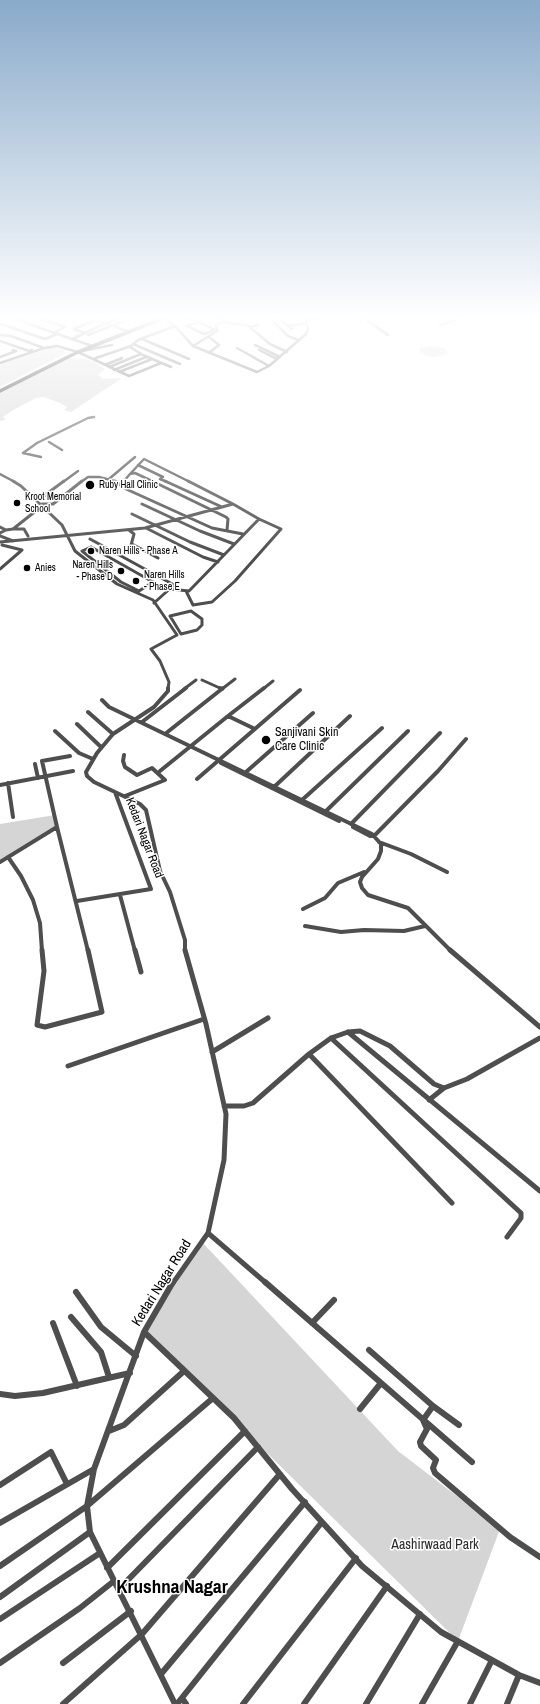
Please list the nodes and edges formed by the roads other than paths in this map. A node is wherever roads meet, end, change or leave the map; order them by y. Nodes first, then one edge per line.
1 (94, 417) dead end
2 (49, 442) dead end
3 (62, 450) dead end
4 (41, 457) dead end
5 (135, 457) dead end
6 (138, 466) junction
7 (78, 471) dead end
8 (0, 474) edge
9 (130, 474) junction
10 (109, 479) junction
11 (121, 484) junction
12 (40, 503) junction
13 (142, 504) dead end
14 (233, 504) junction
15 (222, 507) junction
16 (212, 511) junction
17 (132, 514) dead end
18 (189, 517) junction
19 (259, 519) junction
20 (176, 520) junction
21 (155, 525) junction
22 (0, 527) edge
23 (145, 528) junction
24 (10, 529) junction
25 (6, 530) junction
26 (128, 530) junction
27 (227, 530) junction
28 (0, 533) edge
29 (92, 533) junction
30 (243, 534) junction
31 (67, 535) junction
32 (0, 536) edge
33 (28, 536) dead end
34 (14, 541) junction
35 (132, 544) junction
36 (234, 544) junction
37 (1, 545) edge
38 (130, 549) dead end
39 (224, 555) junction
40 (158, 558) dead end
41 (218, 562) junction
42 (98, 564) junction
43 (94, 566) junction
44 (0, 569) edge
45 (170, 589) junction
46 (186, 591) junction
47 (154, 603) junction
48 (175, 628) junction
49 (236, 679) dead end
50 (196, 680) dead end
51 (202, 680) dead end
52 (273, 681) dead end
53 (222, 689) junction
54 (300, 690) dead end
55 (102, 700) dead end
56 (88, 712) dead end
57 (313, 713) dead end
58 (228, 716) junction
59 (350, 716) dead end
60 (135, 720) junction
61 (142, 722) junction
62 (77, 724) dead end
63 (382, 728) dead end
64 (254, 729) junction
65 (55, 731) dead end
66 (408, 731) dead end
67 (440, 733) dead end
68 (113, 734) junction
69 (164, 734) junction
70 (466, 739) dead end
71 (189, 746) junction
72 (101, 747) junction
73 (124, 755) dead end
74 (70, 756) dead end
75 (93, 759) junction
76 (218, 760) junction
77 (35, 764) dead end
78 (73, 771) dead end
79 (160, 772) dead end
80 (245, 773) junction
81 (46, 776) junction
82 (38, 778) junction
83 (197, 779) dead end
84 (8, 783) junction
85 (0, 785) edge
86 (274, 787) junction
87 (114, 792) junction
88 (125, 796) junction
89 (302, 801) junction
90 (325, 812) junction
91 (13, 817) dead end
92 (351, 825) junction
93 (57, 827) junction
94 (374, 836) junction
95 (379, 842) junction
96 (8, 857) junction
97 (0, 862) edge
98 (368, 870) junction
99 (447, 872) dead end
100 (120, 895) junction
101 (77, 902) junction
102 (302, 909) dead end
103 (306, 926) dead end
104 (427, 927) junction
105 (141, 972) dead end
106 (268, 1018) dead end
107 (204, 1019) junction
108 (540, 1027) edge
109 (348, 1032) junction
110 (331, 1038) junction
111 (540, 1038) edge
112 (212, 1052) junction
113 (309, 1054) junction
114 (68, 1066) dead end
115 (444, 1088) junction
116 (429, 1100) junction
117 (224, 1106) junction
118 (540, 1191) edge
119 (452, 1203) dead end
120 (208, 1232) junction
121 (507, 1237) dead end
122 (76, 1292) dead end
123 (334, 1300) dead end
124 (72, 1317) dead end
125 (53, 1323) dead end
126 (312, 1323) junction
127 (144, 1332) junction
128 (369, 1350) dead end
129 (136, 1356) junction
130 (184, 1371) junction
131 (130, 1373) junction
132 (108, 1377) junction
133 (381, 1383) junction
134 (77, 1386) junction
135 (0, 1394) edge
136 (213, 1398) junction
137 (433, 1406) junction
138 (360, 1409) dead end
139 (424, 1420) junction
140 (459, 1424) dead end
141 (109, 1431) junction
142 (245, 1432) junction
143 (258, 1447) junction
144 (472, 1462) dead end
145 (94, 1469) junction
146 (280, 1474) junction
147 (68, 1484) junction
148 (0, 1485) edge
149 (305, 1502) junction
150 (87, 1506) junction
151 (322, 1522) junction
152 (0, 1523) edge
153 (90, 1532) junction
154 (100, 1553) junction
155 (540, 1557) edge
156 (356, 1558) junction
157 (0, 1566) edge
158 (107, 1568) junction
159 (114, 1580) junction
160 (387, 1586) junction
161 (119, 1589) junction
162 (0, 1597) edge
163 (131, 1611) junction
164 (420, 1614) junction
165 (0, 1619) edge
166 (142, 1634) junction
167 (458, 1641) junction
168 (492, 1660) junction
169 (0, 1663) edge
170 (63, 1663) dead end
171 (161, 1674) junction
172 (519, 1675) junction
173 (540, 1683) edge
174 (184, 1701) edge
175 (63, 1704) edge
176 (176, 1704) edge
177 (243, 1704) edge
178 (304, 1704) edge
179 (366, 1704) edge
180 (422, 1704) edge
181 (470, 1704) edge
182 (507, 1704) edge

1 - 4 street
2 - 3 street
5 - 10 street
6 - 9 street
6 - 14 street
6 - 15 street
7 - 12 street
8 - 12 street
9 - 11 street
9 - 16 street
10 - 11 street
10 - 12 street
11 - 18 street
12 - 24 street
12 - 31 street
13 - 20 street
14 - 15 street
14 - 19 street
15 - 16 street
16 - 18 street
16 - 27 street
17 - 21 street
18 - 20 street
18 - 27 street
19 - 30 street
19 - 46 street
20 - 21 street
20 - 36 street
21 - 23 street
21 - 39 street
22 - 25 street
23 - 26 street
23 - 41 street
24 - 25 street
24 - 33 street
25 - 28 street
26 - 29 street
26 - 35 street
27 - 30 street
29 - 31 street
29 - 45 street
30 - 36 street
31 - 34 street
31 - 43 street
32 - 34 street
34 - 37 street
35 - 38 street
35 - 40 street
36 - 39 street
37 - 44 street
39 - 41 street
41 - 46 street
42 - 42 street
42 - 43 street
43 - 47 street
45 - 46 street
45 - 47 street
47 - 48 street
48 - 48 street
48 - 60 street, Kedari Nagar Road
49 - 53 street
50 - 61 street
51 - 53 street
52 - 58 street
53 - 69 street
54 - 64 street
55 - 60 street
56 - 68 street
57 - 80 street
58 - 64 street
58 - 71 street
59 - 86 street
60 - 61 street
60 - 68 street, Kedari Nagar Road
60 - 69 street
61 - 69 street
62 - 72 street
63 - 89 street
64 - 76 street
65 - 75 street
66 - 90 street
67 - 92 street
68 - 72 street, Kedari Nagar Road
69 - 71 street
70 - 94 street
71 - 76 street
71 - 79 street
72 - 75 street, Kedari Nagar Road
73 - 88 street
74 - 81 street
75 - 87 street, Kedari Nagar Road
76 - 80 street
76 - 83 street
77 - 82 street
78 - 81 street
80 - 86 street
81 - 82 street
81 - 93 street
82 - 84 street
84 - 85 street
84 - 91 street
86 - 89 street
87 - 88 street, Kedari Nagar Road
87 - 100 street, Kedari Nagar Road
88 - 107 street, Kedari Nagar Road
89 - 90 street
90 - 92 street
92 - 94 street
93 - 96 street
93 - 101 street
94 - 95 street
95 - 98 street
95 - 99 street
96 - 97 street
96 - 101 street
98 - 102 street
98 - 104 street
100 - 101 street
100 - 105 street
103 - 104 street
104 - 108 street
106 - 112 street
107 - 112 street, Kedari Nagar Road
107 - 114 street
109 - 110 street
109 - 115 street
109 - 116 street
110 - 113 street
110 - 121 street
111 - 115 street
112 - 117 street, Kedari Nagar Road
113 - 117 street
113 - 119 street
115 - 116 street
116 - 118 street
117 - 120 street, Kedari Nagar Road
120 - 126 street
120 - 127 street, Kedari Nagar Road
122 - 129 street
123 - 126 street
124 - 132 street
125 - 134 street
126 - 133 street
127 - 129 street, Kedari Nagar Road
127 - 130 street
128 - 137 street
129 - 131 street, Kedari Nagar Road
130 - 136 street
130 - 141 street
131 - 132 street
131 - 141 street, Kedari Nagar Road
132 - 134 street
133 - 138 street
133 - 139 street
134 - 135 street
136 - 142 street
136 - 150 street
137 - 139 street
137 - 140 street
139 - 144 street
139 - 155 street
141 - 145 street, Kedari Nagar Road
142 - 143 street
142 - 158 street
143 - 146 street
143 - 161 street
145 - 147 street
145 - 150 street, Kedari Nagar Road
146 - 149 street
146 - 166 street
147 - 148 street
147 - 152 street
149 - 151 street
149 - 171 street
150 - 153 street, Kedari Nagar Road
150 - 157 street
151 - 156 street
151 - 174 street
153 - 154 street, Kedari Nagar Road
153 - 162 street
154 - 158 street, Kedari Nagar Road
154 - 165 street
156 - 160 street
156 - 177 street
158 - 159 street, Kedari Nagar Road
159 - 161 street, Kedari Nagar Road
159 - 169 street
160 - 164 street
160 - 178 street
161 - 163 street, Kedari Nagar Road
163 - 166 street, Kedari Nagar Road
163 - 170 street
164 - 167 street
164 - 179 street
166 - 171 street, Kedari Nagar Road
166 - 175 street
167 - 168 street
167 - 180 street
168 - 172 street
168 - 181 street
171 - 176 street, Kedari Nagar Road
172 - 173 street
172 - 182 street
174 - 176 street

